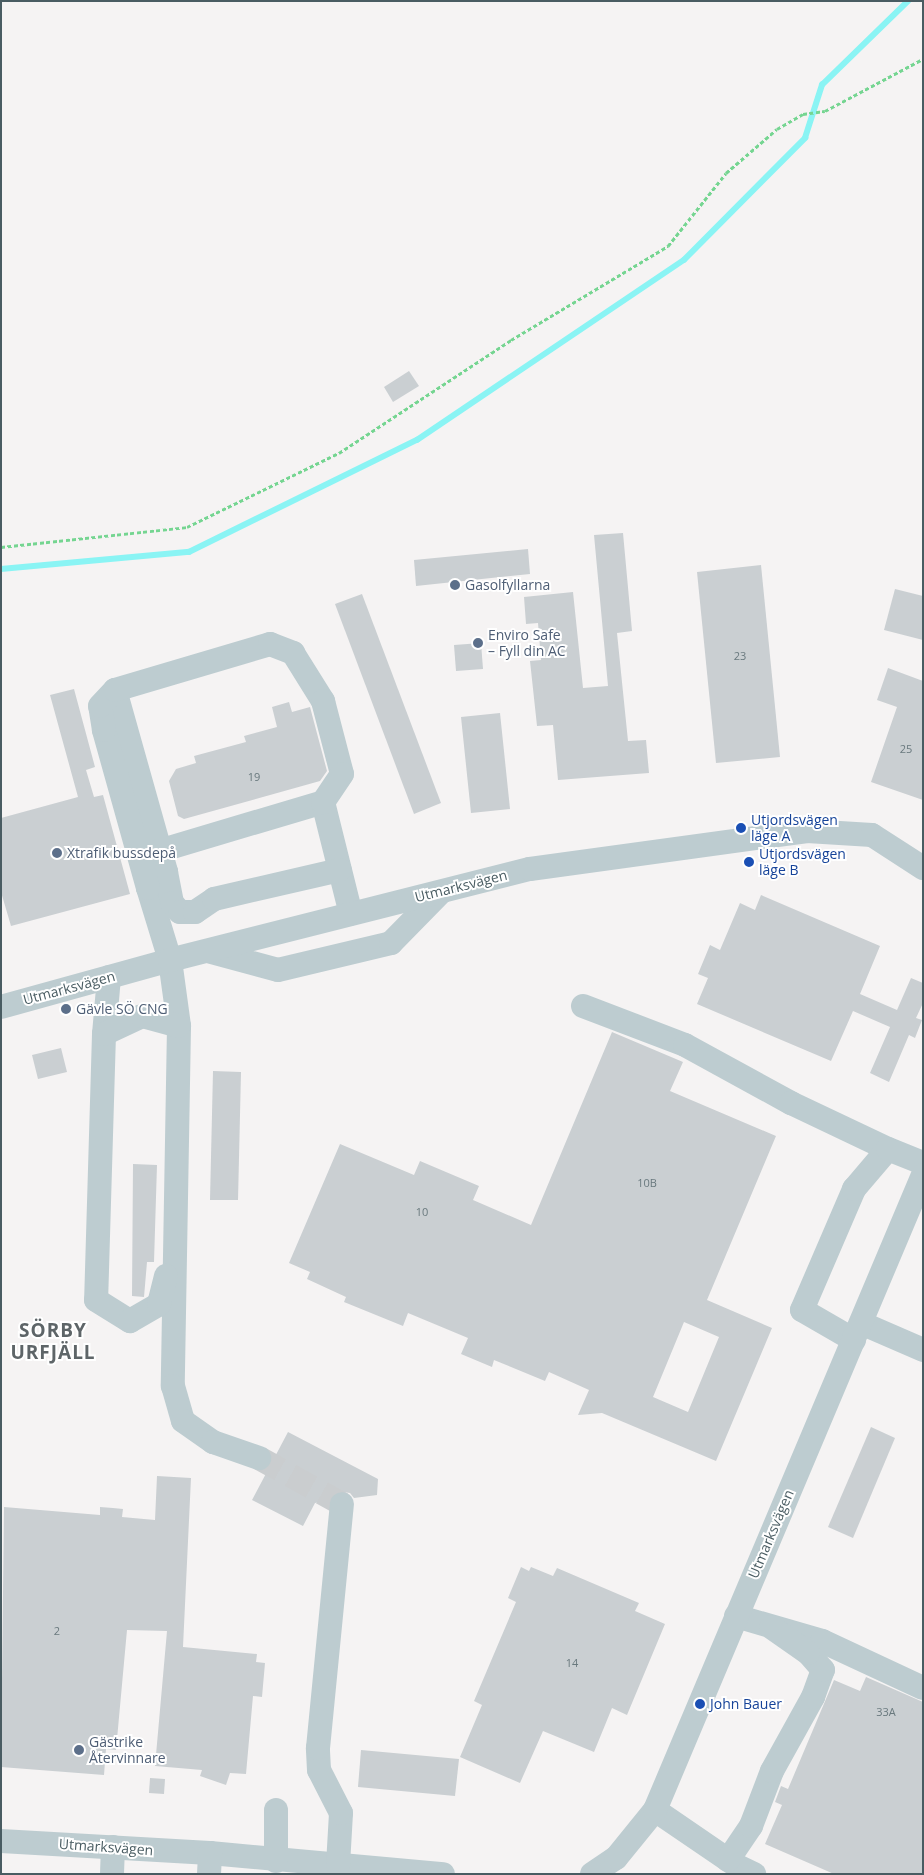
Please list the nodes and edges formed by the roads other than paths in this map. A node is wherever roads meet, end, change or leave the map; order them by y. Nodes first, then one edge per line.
1 (115, 690) junction
2 (324, 802) junction
3 (163, 861) junction
4 (923, 868) edge
5 (340, 870) junction
6 (148, 888) junction
7 (441, 891) junction
8 (351, 914) junction
9 (210, 952) junction
10 (170, 960) junction
11 (109, 977) junction
12 (583, 1006) dead end
13 (1, 1007) edge
14 (179, 1026) junction
15 (104, 1034) junction
16 (888, 1149) junction
17 (923, 1163) edge
18 (923, 1175) edge
19 (173, 1250) junction
20 (857, 1332) junction
21 (923, 1350) edge
22 (259, 1458) tunnel mouth
23 (342, 1504) dead end
24 (736, 1616) junction
25 (771, 1628) junction
26 (923, 1688) edge
27 (276, 1810) dead end
28 (655, 1810) junction
29 (1, 1840) edge
30 (113, 1847) junction
31 (728, 1860) junction
32 (276, 1861) junction
33 (210, 1864) edge
34 (338, 1865) junction
35 (112, 1874) edge
36 (443, 1874) edge
37 (592, 1874) edge
38 (754, 1874) edge

1 - 2 street
1 - 3 street
1 - 6 street
2 - 3 street
2 - 5 street
3 - 5 street
3 - 6 street
4 - 7 street, Utmarksvägen
5 - 8 street
6 - 10 street
7 - 8 street, Utmarksvägen
7 - 9 street
8 - 9 street, Utmarksvägen
9 - 10 street, Utmarksvägen
10 - 11 street, Utmarksvägen
10 - 14 street
11 - 13 street, Utmarksvägen
11 - 15 street
12 - 16 street
14 - 15 street
14 - 19 street
15 - 19 street
16 - 17 street
16 - 20 street
18 - 20 street, Utmarksvägen
19 - 22 street
20 - 21 street
20 - 24 street, Utmarksvägen
23 - 34 street
24 - 25 street
24 - 28 street, Utmarksvägen
25 - 26 street
25 - 31 street
27 - 32 street
28 - 31 street
28 - 37 street, Utmarksvägen
29 - 30 street, Utmarksvägen
30 - 33 street, Utmarksvägen
30 - 35 street
31 - 38 street
32 - 33 street, Utmarksvägen
32 - 34 street, Utmarksvägen
34 - 36 street, Utmarksvägen

